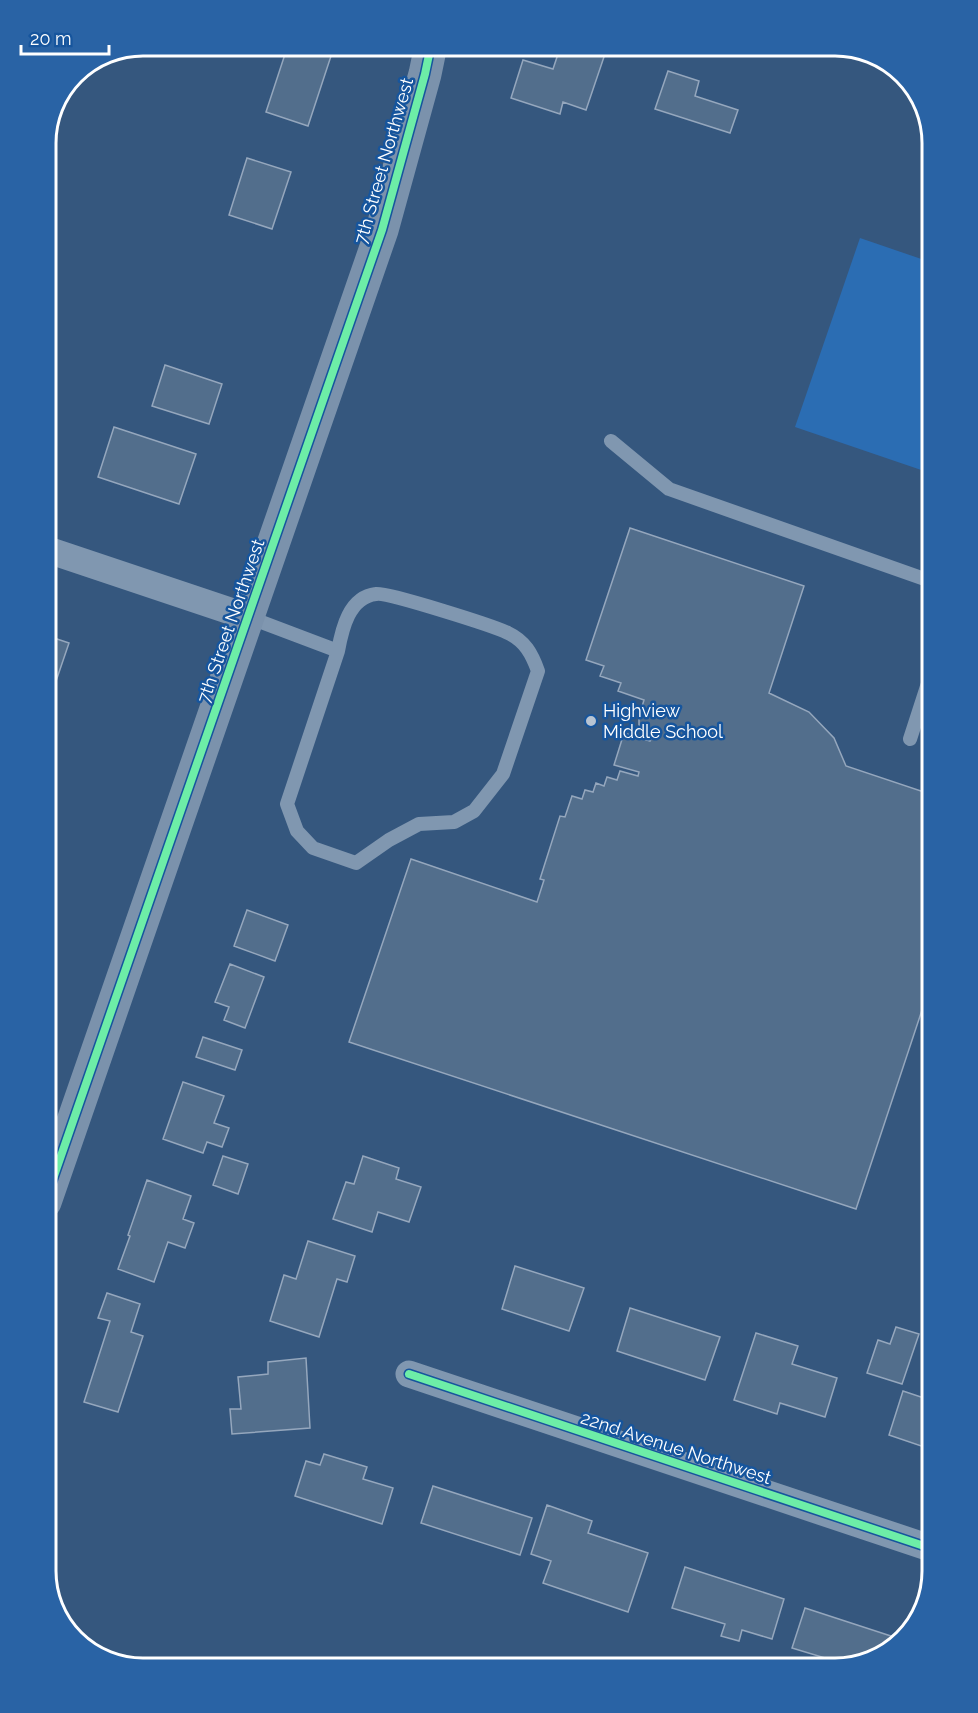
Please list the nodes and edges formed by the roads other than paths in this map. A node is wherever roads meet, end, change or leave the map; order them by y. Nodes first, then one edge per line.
1 (428, 56) edge
2 (611, 441) dead end
3 (56, 553) edge
4 (922, 578) edge
5 (248, 617) junction
6 (338, 651) junction
7 (922, 702) edge
8 (910, 739) dead end
9 (56, 1171) edge
10 (409, 1374) dead end
11 (922, 1545) edge

1 - 5 street, 7th Street Northwest
2 - 4 lane
3 - 5 street
5 - 6 lane
5 - 9 street, 7th Street Northwest
6 - 6 lane
7 - 8 lane
10 - 11 street, 22nd Avenue Northwest

